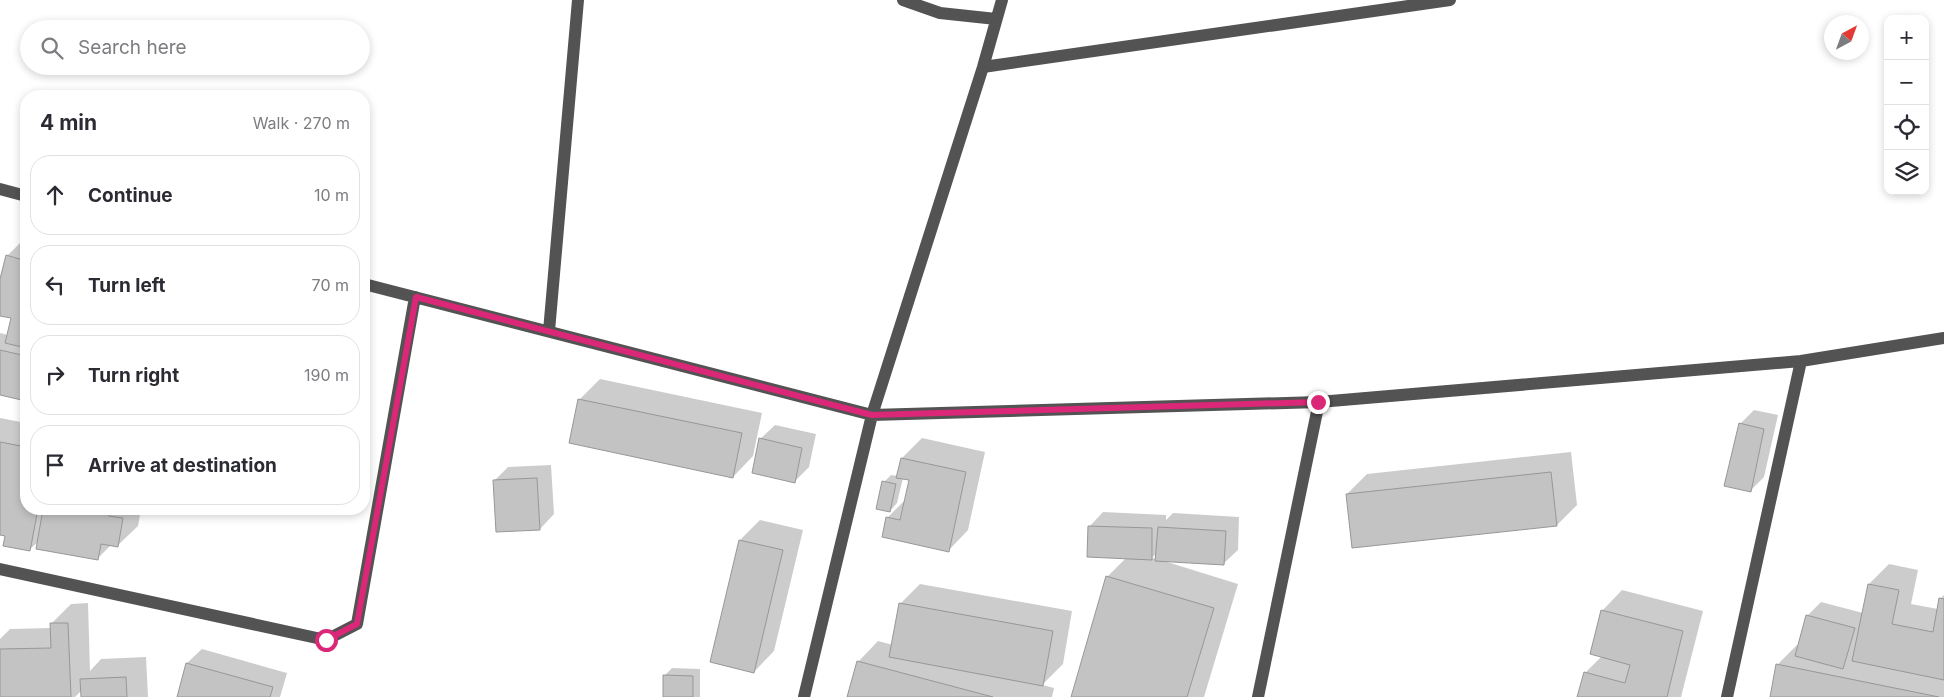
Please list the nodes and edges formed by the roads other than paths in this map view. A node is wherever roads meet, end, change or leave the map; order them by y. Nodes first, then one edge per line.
1 (578, 0) edge
2 (902, 0) edge
3 (1002, 0) edge
4 (1450, 0) edge
5 (996, 19) junction
6 (983, 67) junction
7 (0, 189) edge
8 (20, 194) edge
9 (370, 286) edge
10 (416, 297) junction
11 (549, 331) junction
12 (1944, 338) edge
13 (1801, 361) junction
14 (1318, 402) junction
15 (872, 415) junction
16 (0, 569) edge
17 (804, 697) edge
18 (1258, 697) edge
19 (1727, 697) edge

1 - 11 street
2 - 5 street
3 - 5 street
4 - 6 street
5 - 6 street
6 - 15 street
7 - 8 street
9 - 10 street
10 - 11 street
10 - 16 street
11 - 15 street
12 - 13 street
13 - 14 street
13 - 19 street
14 - 15 street
14 - 18 street
15 - 17 street

